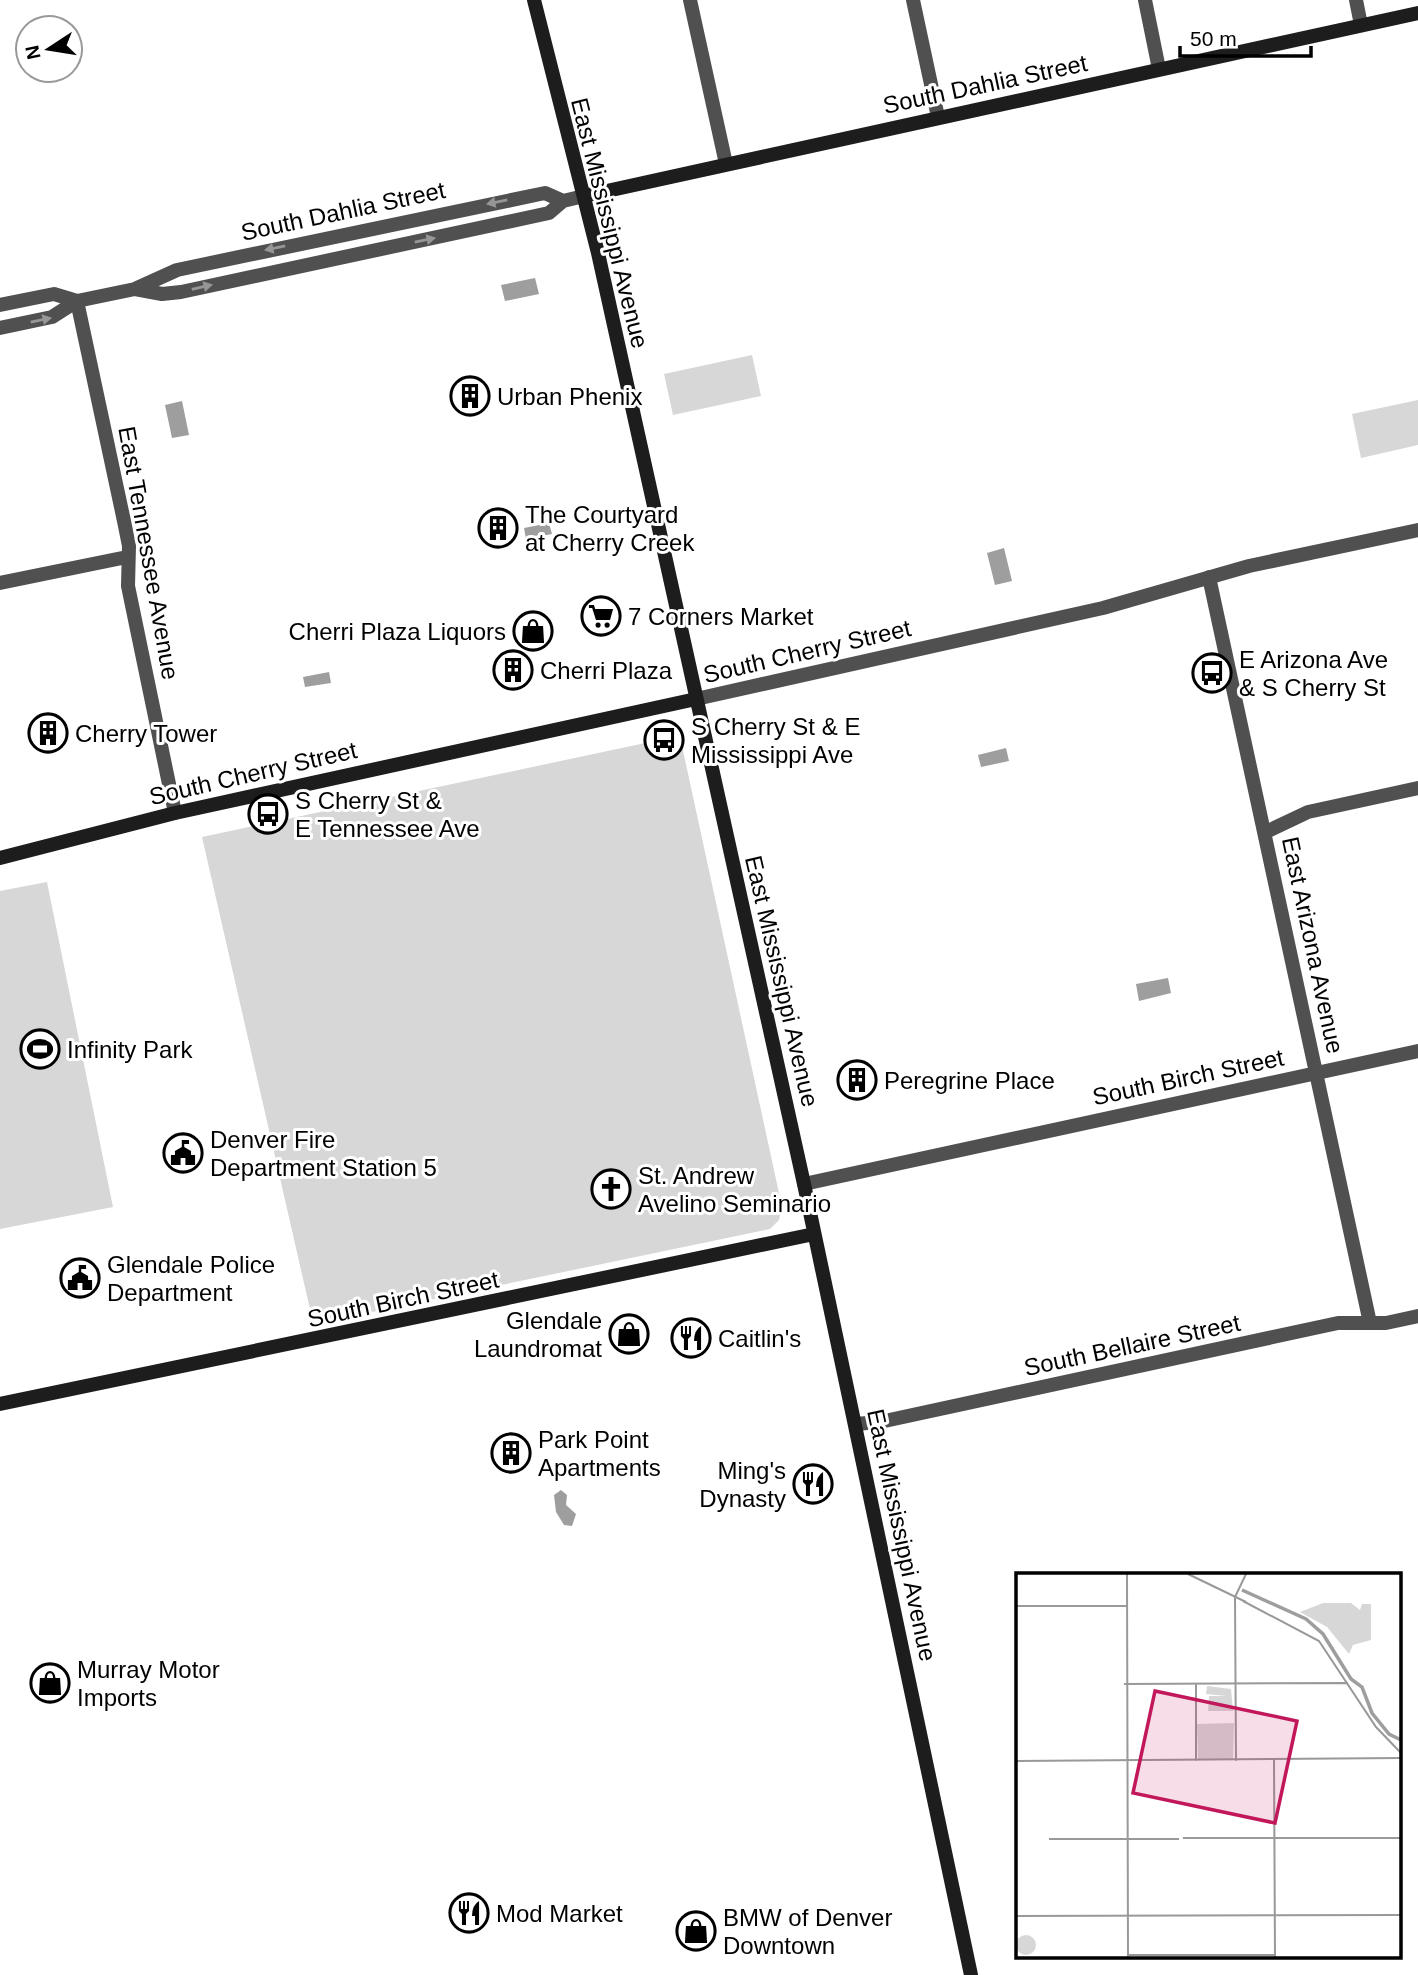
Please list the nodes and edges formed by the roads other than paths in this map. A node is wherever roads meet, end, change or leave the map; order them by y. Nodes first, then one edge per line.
1 (534, 0) edge
2 (690, 0) edge
3 (913, 0) edge
4 (1145, 0) edge
5 (1356, 0) edge
6 (1418, 13) edge
7 (1361, 25) junction
8 (1159, 69) junction
9 (938, 117) junction
10 (726, 164) junction
11 (584, 196) junction
12 (563, 201) junction
13 (135, 289) junction
14 (78, 301) junction
15 (0, 305) edge
16 (0, 328) edge
17 (1418, 530) edge
18 (127, 557) junction
19 (1209, 578) junction
20 (0, 583) edge
21 (696, 699) junction
22 (1418, 788) edge
23 (175, 813) junction
24 (1266, 832) junction
25 (0, 858) edge
26 (1418, 1051) edge
27 (1316, 1073) junction
28 (804, 1184) junction
29 (814, 1234) junction
30 (1418, 1316) edge
31 (1370, 1323) junction
32 (0, 1404) edge
33 (855, 1424) junction
34 (971, 1975) edge

1 - 11 street, East Mississippi Avenue
2 - 10 street
3 - 9 street
4 - 8 street
5 - 7 street
6 - 7 street, South Dahlia Street
7 - 8 street, South Dahlia Street
8 - 9 street, South Dahlia Street
9 - 10 street, South Dahlia Street
10 - 11 street, South Dahlia Street
11 - 12 street, South Dahlia Street
11 - 21 street, East Mississippi Avenue
13 -> 12 street, South Dahlia Street
12 -> 13 street, South Dahlia Street
13 - 14 street, South Dahlia Street
14 - 15 street, South Dahlia Street
16 -> 14 street, South Dahlia Street
14 - 18 street, East Tennessee Avenue
17 - 19 street, South Cherry Street
18 - 20 street
18 - 23 street, East Tennessee Avenue
19 - 21 street, South Cherry Street
19 - 24 street, East Arizona Avenue
21 - 23 street, South Cherry Street
21 - 28 street, East Mississippi Avenue
22 - 24 street
23 - 25 street, South Cherry Street
24 - 27 street, East Arizona Avenue
26 - 27 street, South Birch Street
27 - 28 street, South Birch Street
27 - 31 street, East Arizona Avenue
28 - 29 street, East Mississippi Avenue
29 - 32 street, South Birch Street
29 - 33 street, East Mississippi Avenue
30 - 31 street, South Bellaire Street
31 - 33 street, South Bellaire Street
33 - 34 street, East Mississippi Avenue

